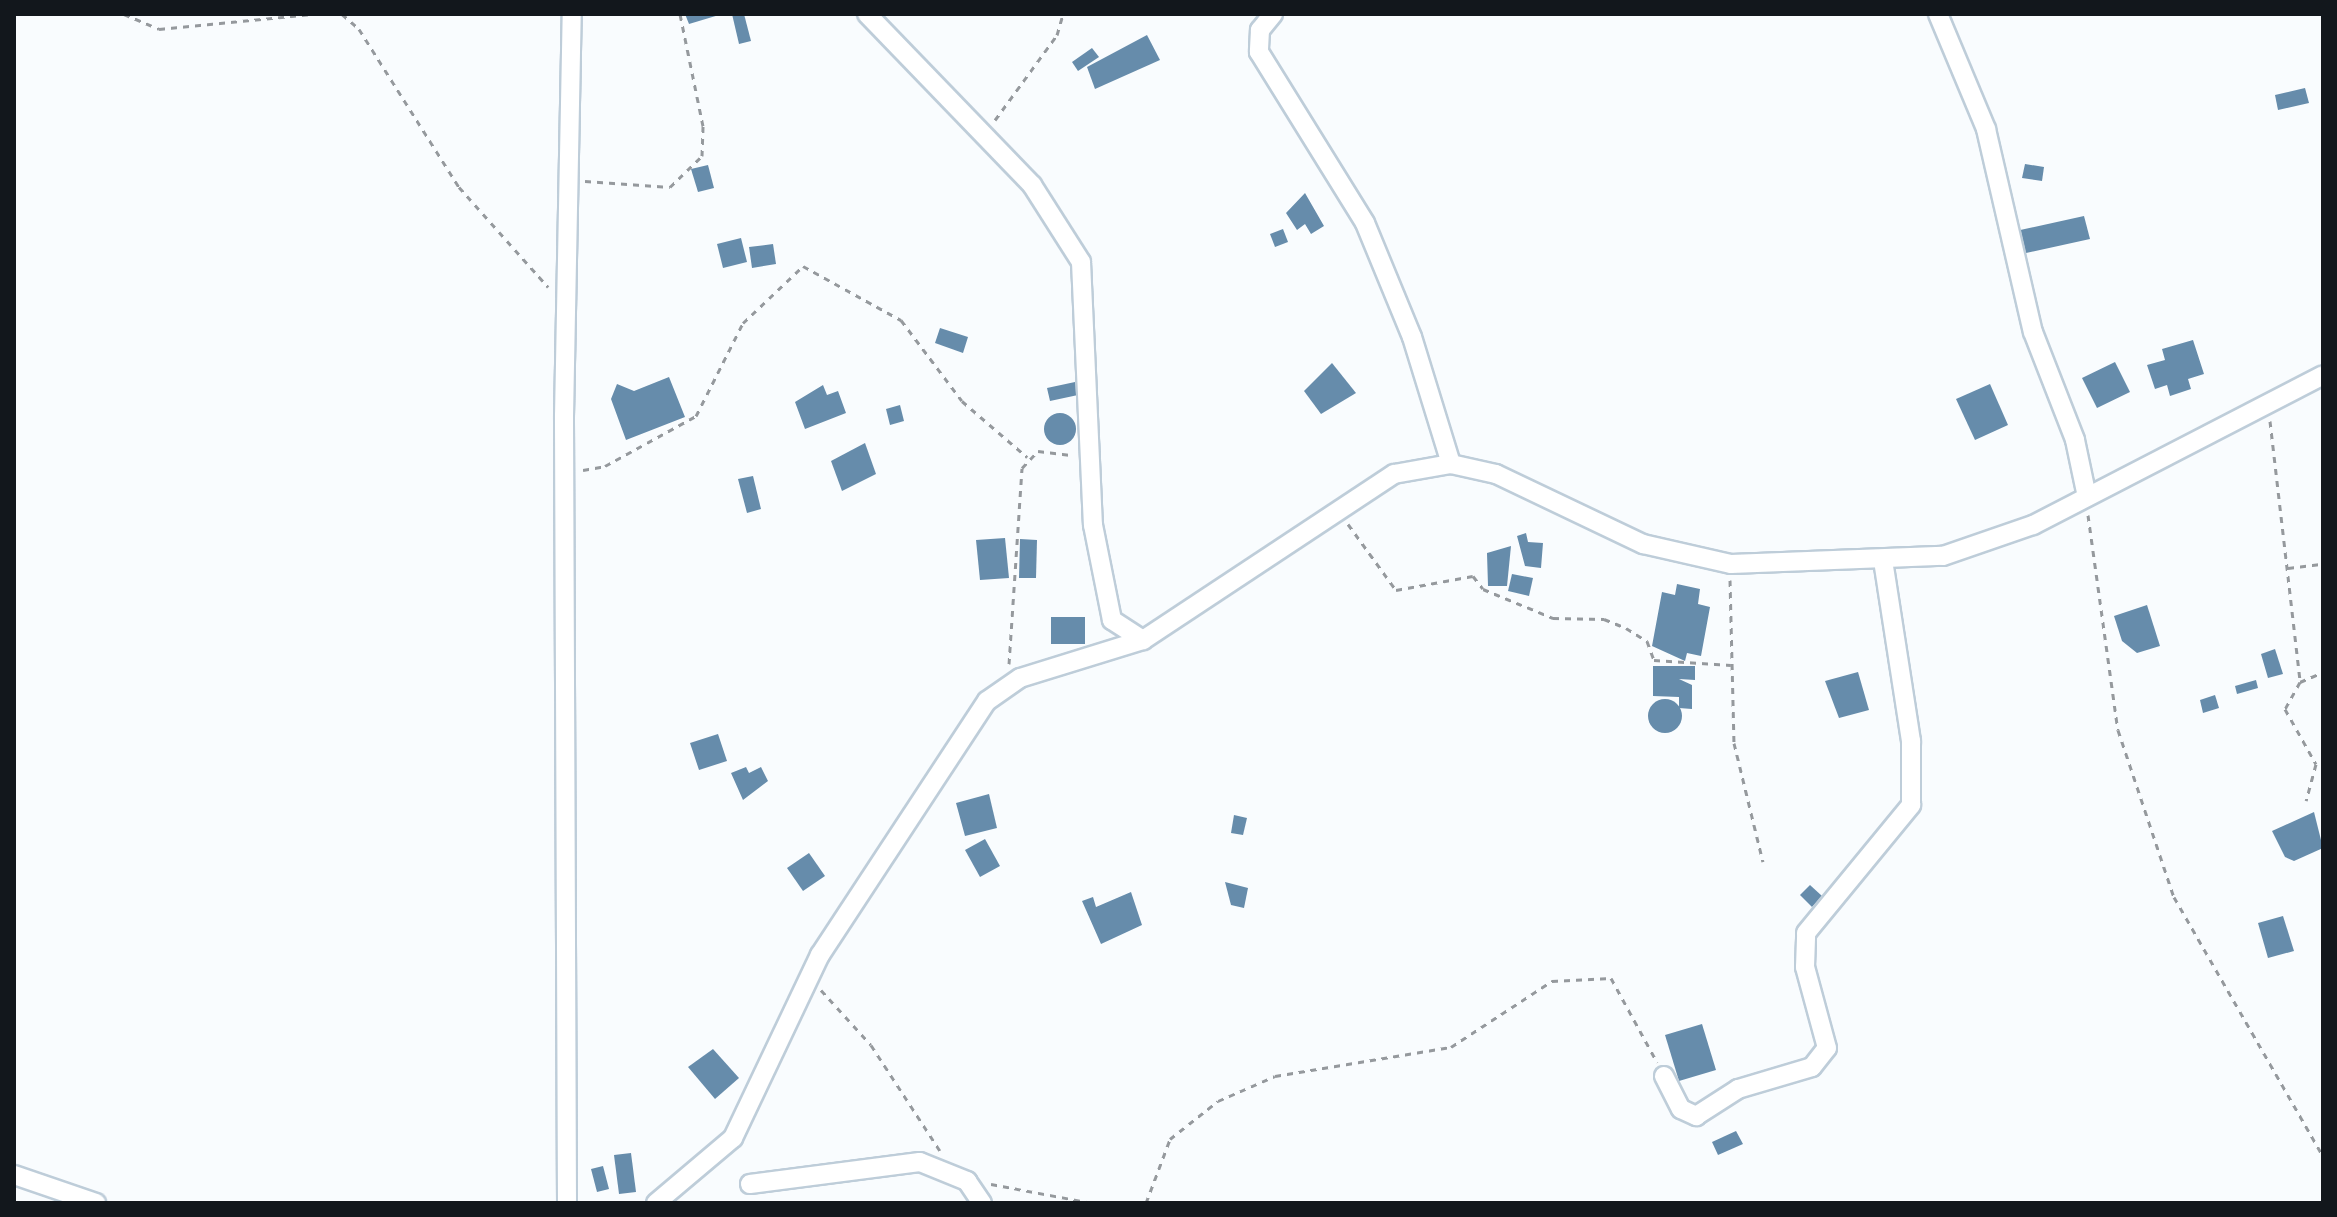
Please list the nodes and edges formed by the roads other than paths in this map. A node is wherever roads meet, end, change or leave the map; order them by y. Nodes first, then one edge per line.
1 (572, 14) edge
2 (867, 14) edge
3 (1273, 14) edge
4 (1938, 14) edge
5 (2323, 375) edge
6 (1451, 464) junction
7 (2087, 497) junction
8 (1883, 561) junction
9 (1143, 640) junction
10 (1664, 1076) road end
11 (15, 1175) edge
12 (750, 1184) dead end
13 (96, 1203) edge
14 (567, 1203) edge
15 (656, 1203) edge
16 (982, 1203) edge

1 - 14 street
2 - 9 street
3 - 6 street
4 - 7 street
5 - 7 street
6 - 8 street
6 - 9 street
7 - 8 street
8 - 10 street
9 - 15 street
11 - 13 street
12 - 16 street

